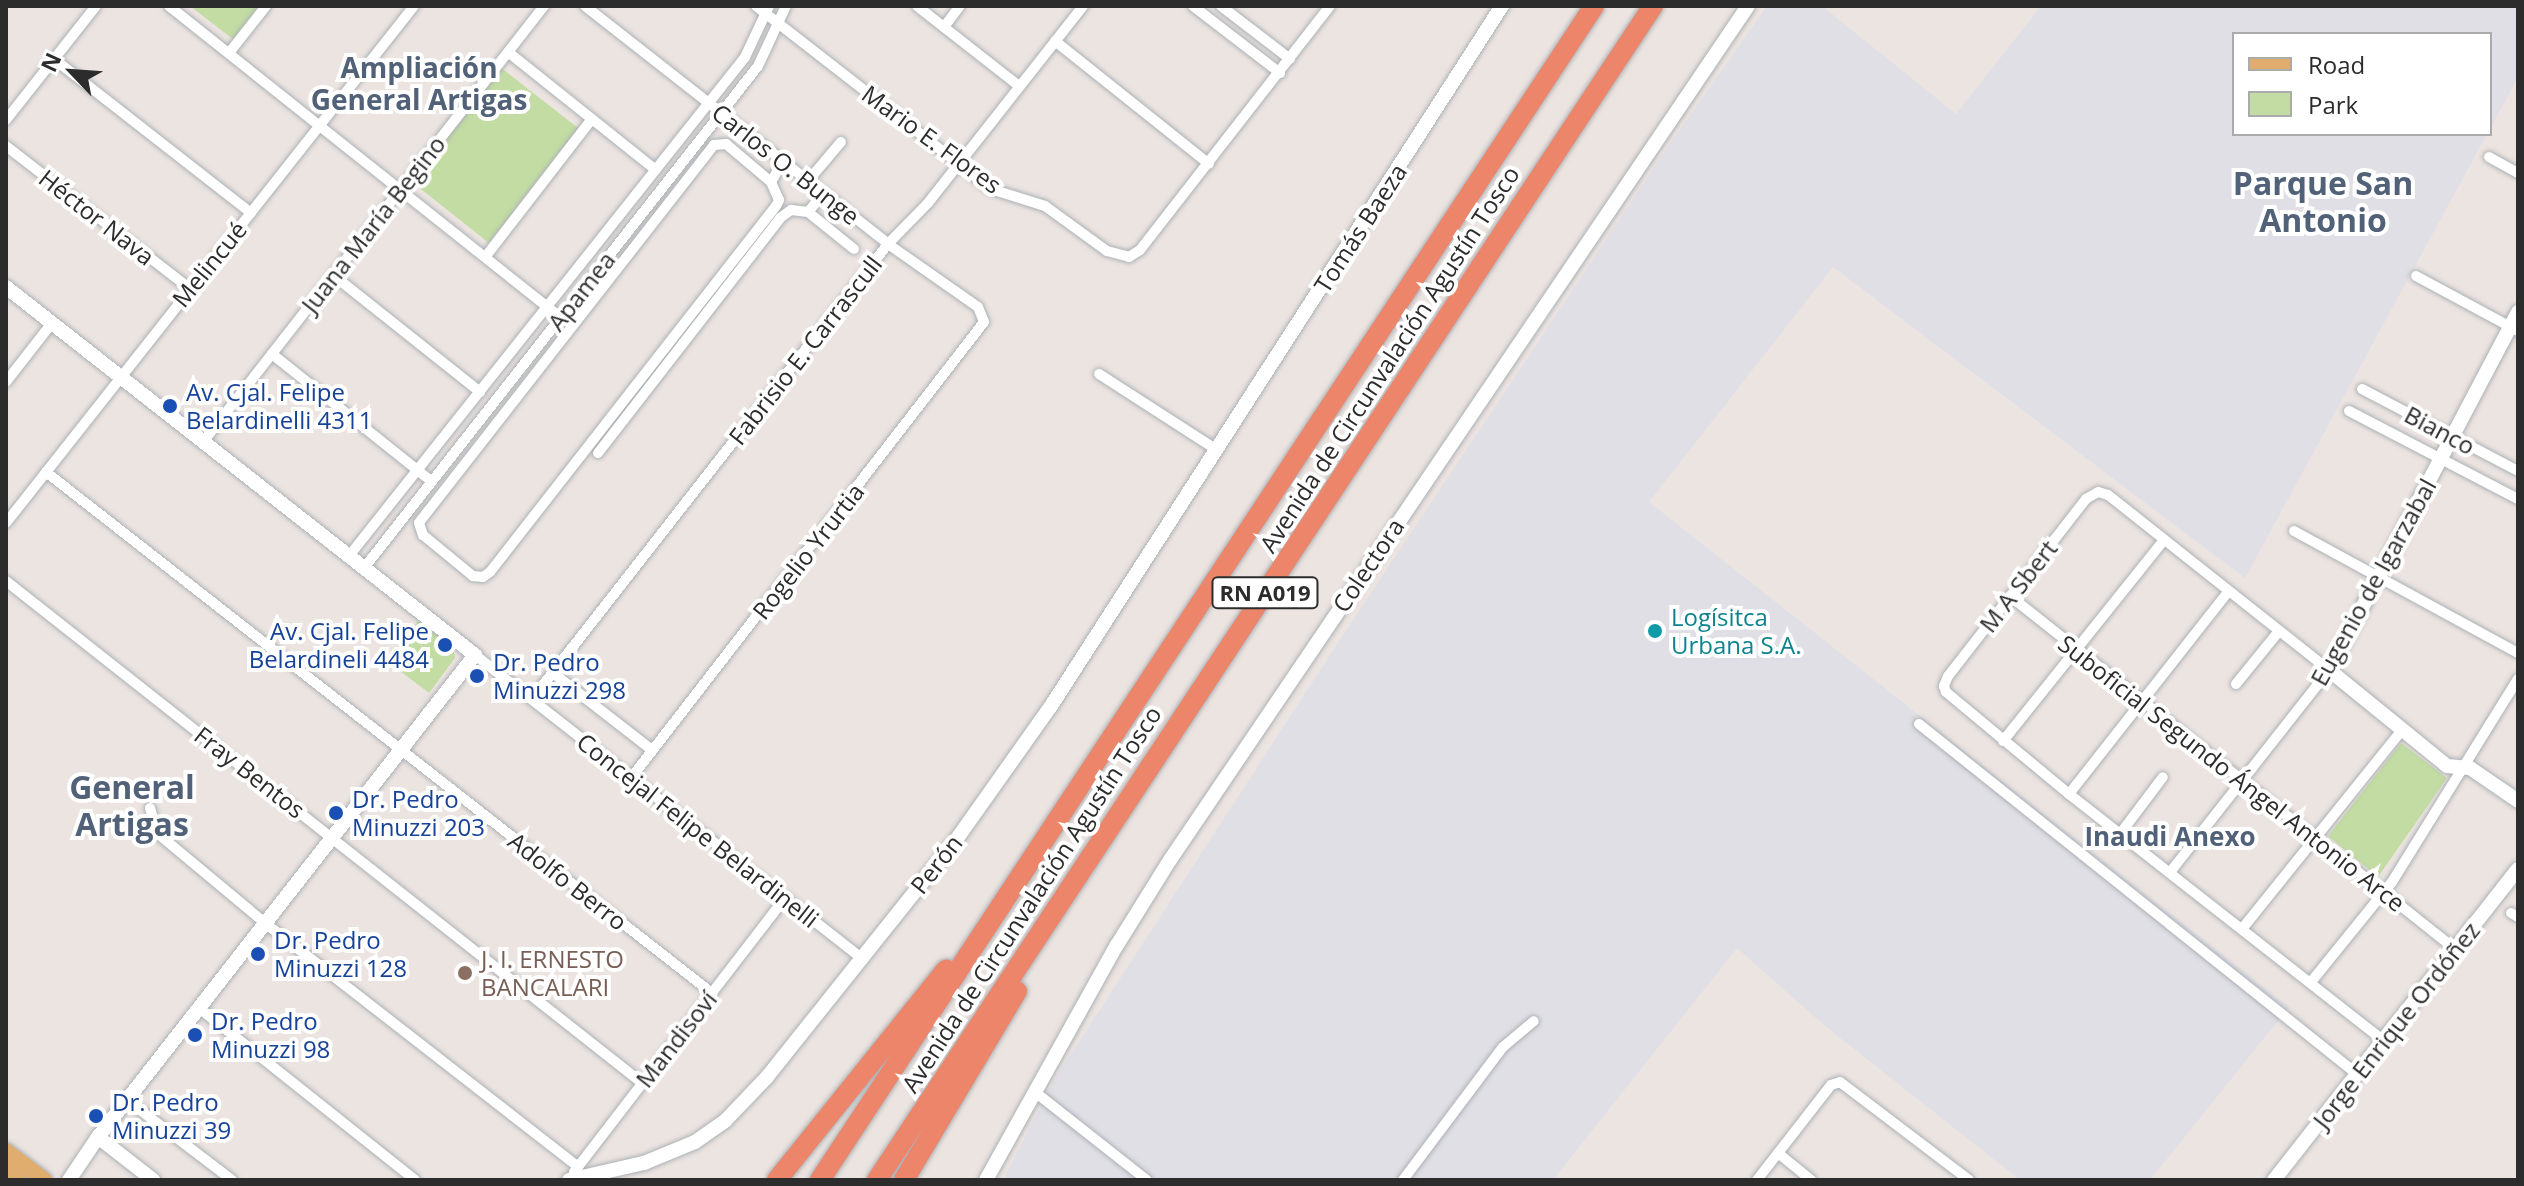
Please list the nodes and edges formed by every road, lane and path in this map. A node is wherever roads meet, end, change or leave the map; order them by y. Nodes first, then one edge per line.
1 (96, 6) edge
2 (169, 6) edge
3 (266, 6) edge
4 (414, 6) edge
5 (544, 6) edge
6 (585, 6) edge
7 (756, 6) edge
8 (786, 6) edge
9 (917, 6) edge
10 (960, 6) edge
11 (1083, 6) edge
12 (1193, 6) edge
13 (1221, 6) edge
14 (1330, 6) edge
15 (1502, 6) edge
16 (1592, 6) edge
17 (1748, 6) edge
18 (768, 10) edge
19 (1651, 11) edge
20 (778, 23) junction
21 (944, 27) junction
22 (1055, 41) junction
23 (508, 52) junction
24 (229, 53) junction
25 (54, 59) junction
26 (1290, 59) junction
27 (1280, 73) junction
28 (1019, 86) junction
29 (709, 103) junction
30 (722, 113) junction
31 (592, 119) junction
32 (6, 120) edge
33 (320, 126) junction
34 (841, 142) dead end
35 (6, 146) edge
36 (2489, 157) dead end
37 (783, 161) junction
38 (959, 164) junction
39 (1209, 164) junction
40 (656, 170) junction
41 (2518, 173) edge
42 (808, 181) junction
43 (771, 182) junction
44 (401, 189) junction
45 (824, 193) junction
46 (808, 212) junction
47 (251, 213) junction
48 (888, 244) junction
49 (854, 249) dead end
50 (486, 256) junction
51 (333, 275) junction
52 (2416, 276) dead end
53 (6, 287) edge
54 (189, 288) junction
55 (548, 306) junction
56 (2518, 312) edge
57 (560, 317) junction
58 (984, 322) joint
59 (52, 323) junction
60 (2514, 329) edge
61 (272, 354) junction
62 (1099, 374) dead end
63 (121, 377) junction
64 (6, 382) edge
65 (2362, 389) dead end
66 (480, 392) junction
67 (2349, 411) dead end
68 (2452, 436) junction
69 (203, 442) junction
70 (1217, 450) junction
71 (598, 453) dead end
72 (2441, 459) junction
73 (417, 470) junction
74 (2518, 471) edge
75 (46, 472) junction
76 (431, 481) junction
77 (2518, 499) edge
78 (6, 523) edge
79 (2294, 531) dead end
80 (2164, 540) junction
81 (349, 556) junction
82 (364, 568) junction
83 (2377, 575) junction
84 (6, 581) edge
85 (2229, 591) junction
86 (2010, 596) junction
87 (2279, 631) junction
88 (2077, 650) junction
89 (2518, 653) edge
90 (475, 655) junction
91 (2329, 670) junction
92 (553, 673) junction
93 (2518, 679) edge
94 (2236, 684) dead end
95 (532, 699) junction
96 (2143, 703) junction
97 (1919, 724) dead end
98 (2402, 730) junction
99 (2003, 741) junction
100 (652, 750) junction
101 (400, 751) junction
102 (1156, 757) junction
103 (2464, 766) junction
104 (2163, 777) dead end
105 (631, 778) junction
106 (2244, 781) junction
107 (2069, 794) junction
108 (2518, 801) edge
109 (150, 808) dead end
110 (2120, 834) junction
111 (333, 837) junction
112 (2315, 837) junction
113 (2518, 869) edge
114 (2171, 871) junction
115 (1014, 887) junction
116 (2384, 893) junction
117 (785, 898) junction
118 (265, 923) junction
119 (2242, 929) junction
120 (2455, 949) junction
121 (861, 958) junction
122 (2311, 982) junction
123 (712, 993) junction
124 (199, 1008) junction
125 (1534, 1021) dead end
126 (2383, 1040) junction
127 (2357, 1074) junction
128 (642, 1083) junction
129 (1035, 1092) junction
130 (127, 1100) junction
131 (98, 1137) junction
132 (924, 1146) junction
133 (6, 1151) edge
134 (1778, 1153) junction
135 (797, 1157) junction
136 (578, 1167) junction
137 (6, 1170) edge
138 (18, 1180) edge
139 (44, 1180) edge
140 (69, 1180) edge
141 (153, 1180) edge
142 (232, 1180) edge
143 (415, 1180) edge
144 (568, 1180) edge
145 (768, 1180) edge
146 (777, 1180) edge
147 (820, 1180) edge
148 (877, 1180) edge
149 (904, 1180) edge
150 (910, 1180) edge
151 (986, 1180) edge
152 (1147, 1180) edge
153 (1403, 1180) edge
154 (1757, 1180) edge
155 (1811, 1180) edge
156 (1969, 1180) edge
157 (2274, 1180) edge

1 - 25 street
2 - 24 street
3 - 24 street
4 - 33 street, Melincué
5 - 23 street, Juana María Begino
6 - 29 street, Carlos O. Bunge
7 - 18 street, Mario E. Flores
8 - 20 street, Apamea
9 - 21 street
10 - 21 street
11 - 22 street, Fabrisio E. Carrascull
12 - 27 street
13 - 26 street
14 - 26 street
15 - 70 street, Tomás Baeza
16 - 115 highway, Avenida de Circunvalación Agustín Tosco / RN A019
17 - 129 street, Colectora
18 - 20 street, Mario E. Flores
18 - 29 street, Apamea
19 - 102 highway, Avenida de Circunvalación Agustín Tosco / RN A019
20 - 30 street, Apamea
20 - 38 street, Mario E. Flores
21 - 28 street
22 - 28 street, Fabrisio E. Carrascull
22 - 39 street
23 - 31 street
23 - 44 street, Juana María Begino
24 - 33 street
25 - 32 street
25 - 47 street
26 - 27 street
27 - 39 street
28 - 38 street, Fabrisio E. Carrascull
29 - 30 street, Carlos O. Bunge
29 - 40 street, Apamea
30 - 37 street, Carlos O. Bunge
30 - 57 street, Apamea
31 - 40 street
31 - 50 street
33 - 44 street
33 - 47 street, Melincué
34 - 42 street
35 - 54 street, Héctor Nava
36 - 41 street
37 - 42 street, Carlos O. Bunge
37 - 43 street
38 - 39 street, Mario E. Flores
38 - 48 street, Fabrisio E. Carrascull
40 - 55 street, Apamea
42 - 45 street, Carlos O. Bunge
43 - 43 street
44 - 50 street
44 - 51 street, Juana María Begino
45 - 46 street
45 - 48 street, Carlos O. Bunge
46 - 49 street
46 - 71 street
47 - 54 street, Melincué
48 - 58 street, Carlos O. Bunge
48 - 92 street, Fabrisio E. Carrascull
50 - 55 street
51 - 61 street, Juana María Begino
51 - 66 street
52 - 60 street
53 - 59 street, Concejal Felipe Belardinelli
54 - 63 street, Melincué
55 - 57 street
55 - 66 street, Apamea
56 - 60 street, Eugenio de Igarzabal
57 - 76 street, Apamea
58 - 100 street, Rogelio Yrurtia
59 - 63 street, Concejal Felipe Belardinelli
59 - 64 street
60 - 68 street, Eugenio de Igarzabal
61 - 69 street, Juana María Begino
61 - 73 street
62 - 70 street
63 - 69 street, Concejal Felipe Belardinelli
63 - 75 street, Melincué
65 - 68 street, Bianco
66 - 73 street, Apamea
67 - 72 street
68 - 72 street, Eugenio de Igarzabal
68 - 74 street, Bianco
69 - 81 street, Concejal Felipe Belardinelli
70 - 121 street, Perón
72 - 77 street
72 - 83 street, Eugenio de Igarzabal
73 - 76 street
73 - 81 street, Apamea
75 - 78 street, Melincué
75 - 101 street, Adolfo Berro
76 - 82 street, Apamea
79 - 83 street
80 - 85 street
80 - 86 street, M A Sbert
80 - 88 street
81 - 82 street, Concejal Felipe Belardinelli
82 - 90 street, Concejal Felipe Belardinelli
83 - 89 street
83 - 91 street, Eugenio de Igarzabal
84 - 111 street, Fray Bentos
85 - 87 street
85 - 96 street
86 - 88 street, Suboficial Segundo Ángel Antonio Arce
86 - 99 street, M A Sbert
87 - 91 street
87 - 94 street
88 - 96 street, Suboficial Segundo Ángel Antonio Arce
88 - 99 street
90 - 95 street, Concejal Felipe Belardinelli
90 - 101 street
91 - 98 street
91 - 106 street, Eugenio de Igarzabal
92 - 95 street, Fabrisio E. Carrascull
92 - 100 street
93 - 103 street
95 - 105 street, Concejal Felipe Belardinelli
96 - 106 street, Suboficial Segundo Ángel Antonio Arce
96 - 107 street
97 - 127 street
98 - 103 street
98 - 112 street
99 - 107 street
100 - 105 street, Rogelio Yrurtia
101 - 111 street
101 - 123 street, Adolfo Berro
102 - 132 highway
102 - 148 highway, Avenida de Circunvalación Agustín Tosco / RN A019
103 - 108 street
103 - 116 street
104 - 110 street
105 - 117 street, Concejal Felipe Belardinelli
106 - 112 street, Suboficial Segundo Ángel Antonio Arce
106 - 114 street, Eugenio de Igarzabal
107 - 110 street
109 - 118 street
110 - 114 street
111 - 118 street
111 - 128 street, Fray Bentos
112 - 116 street, Suboficial Segundo Ángel Antonio Arce
112 - 119 street
113 - 120 street, Jorge Enrique Ordóñez
114 - 119 street
115 - 135 highway
115 - 147 highway, Avenida de Circunvalación Agustín Tosco / RN A019
116 - 120 street, Suboficial Segundo Ángel Antonio Arce
116 - 122 street
117 - 121 street, Concejal Felipe Belardinelli
117 - 123 street, Mandisoví
118 - 124 street
118 - 136 street
119 - 122 street
120 - 126 street, Jorge Enrique Ordóñez
121 - 144 street, Perón
122 - 126 street
123 - 128 street, Mandisoví
124 - 130 street
124 - 143 street
125 - 153 street
126 - 127 street, Jorge Enrique Ordóñez
127 - 157 street, Jorge Enrique Ordóñez
128 - 136 street, Mandisoví
129 - 151 street, Colectora
129 - 152 street
130 - 131 street
130 - 142 street
131 - 140 street
131 - 141 street
132 - 149 highway
132 - 150 highway
133 - 139 main road
134 - 154 street
134 - 155 street
134 - 156 street
135 - 145 highway
135 - 146 highway
136 - 144 street, Mandisoví
137 - 138 main road

